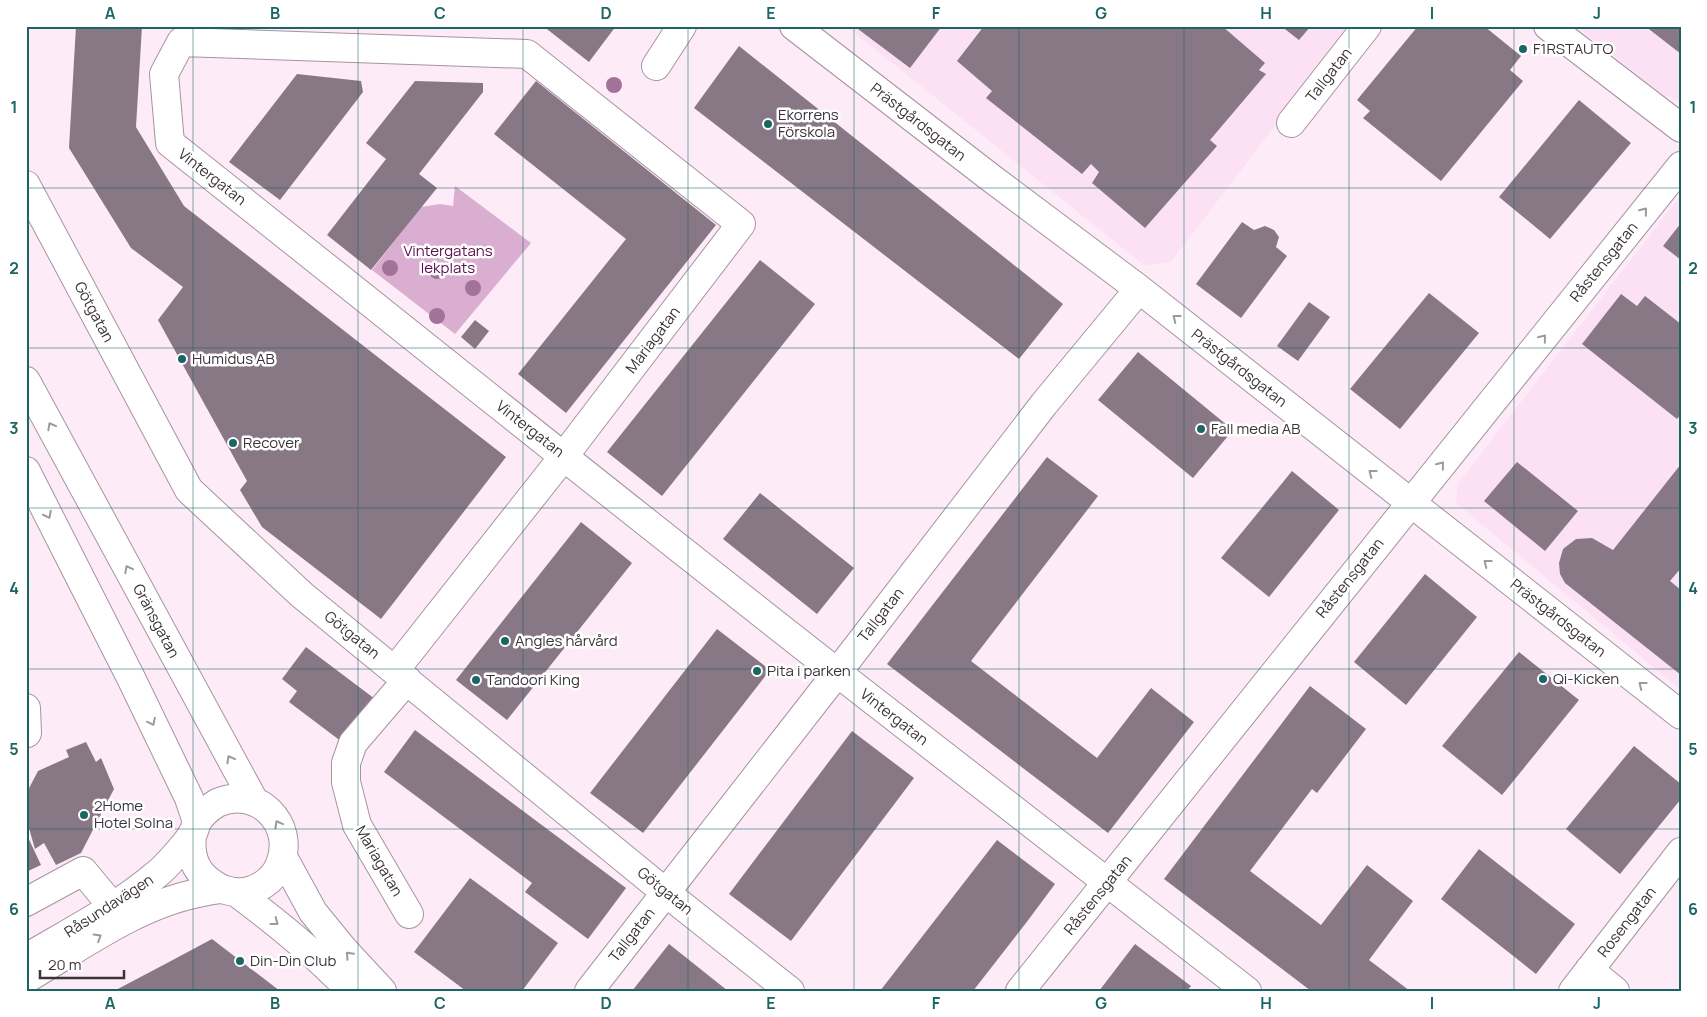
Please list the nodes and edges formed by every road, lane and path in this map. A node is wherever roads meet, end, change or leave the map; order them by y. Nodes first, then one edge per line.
1 (682, 26) edge
2 (794, 26) edge
3 (1368, 26) edge
4 (1548, 26) edge
5 (527, 54) joint
6 (656, 66) dead end
7 (1292, 124) dead end
8 (1681, 128) edge
9 (1681, 166) edge
10 (26, 185) edge
11 (1138, 289) junction
12 (26, 381) edge
13 (564, 456) junction
14 (26, 471) edge
15 (1411, 503) junction
16 (837, 673) junction
17 (401, 675) junction
18 (26, 708) edge
19 (1681, 715) edge
20 (27, 733) edge
21 (254, 801) junction
22 (195, 828) junction
23 (1681, 852) edge
24 (283, 857) junction
25 (1108, 883) junction
26 (229, 891) junction
27 (666, 892) junction
28 (26, 902) edge
29 (113, 907) junction
30 (409, 914) dead end
31 (26, 958) edge
32 (26, 979) edge
33 (1585, 984) edge
34 (351, 991) edge
35 (382, 991) edge
36 (589, 991) edge
37 (790, 991) edge
38 (1020, 991) edge
39 (1247, 991) edge
40 (1615, 991) edge

1 - 6 street
2 - 11 street, Prästgårdsgatan
3 - 7 street, Tallgatan
4 - 8 street
5 - 13 street, Mariagatan
5 - 13 street, Vintergatan
15 -> 9 street, Råstensgatan
10 - 17 street, Götgatan
15 -> 11 street, Prästgårdsgatan
11 - 16 street, Tallgatan
21 -> 12 street, Gränsgatan
13 - 16 street, Vintergatan
13 - 17 street, Mariagatan
14 -> 22 street
19 -> 15 street, Prästgårdsgatan
15 - 25 street, Råstensgatan
16 - 25 street, Vintergatan
16 - 27 street, Tallgatan
17 - 27 street, Götgatan
17 - 30 street, Mariagatan
18 - 20 street
21 - 22 street, Råsundavägen
24 -> 21 street, Gränsgatan
22 - 26 street
22 - 29 street, Råsundavägen
23 - 33 street, Rosengatan
24 - 26 street, Råsundavägen
35 -> 24 street
25 - 38 street, Råstensgatan
25 - 39 street, Vintergatan
32 -> 26 street, Råsundavägen
26 -> 34 street
27 - 36 street, Tallgatan
27 - 37 street, Götgatan
28 - 29 street
29 - 31 street, Råsundavägen
33 - 40 street

